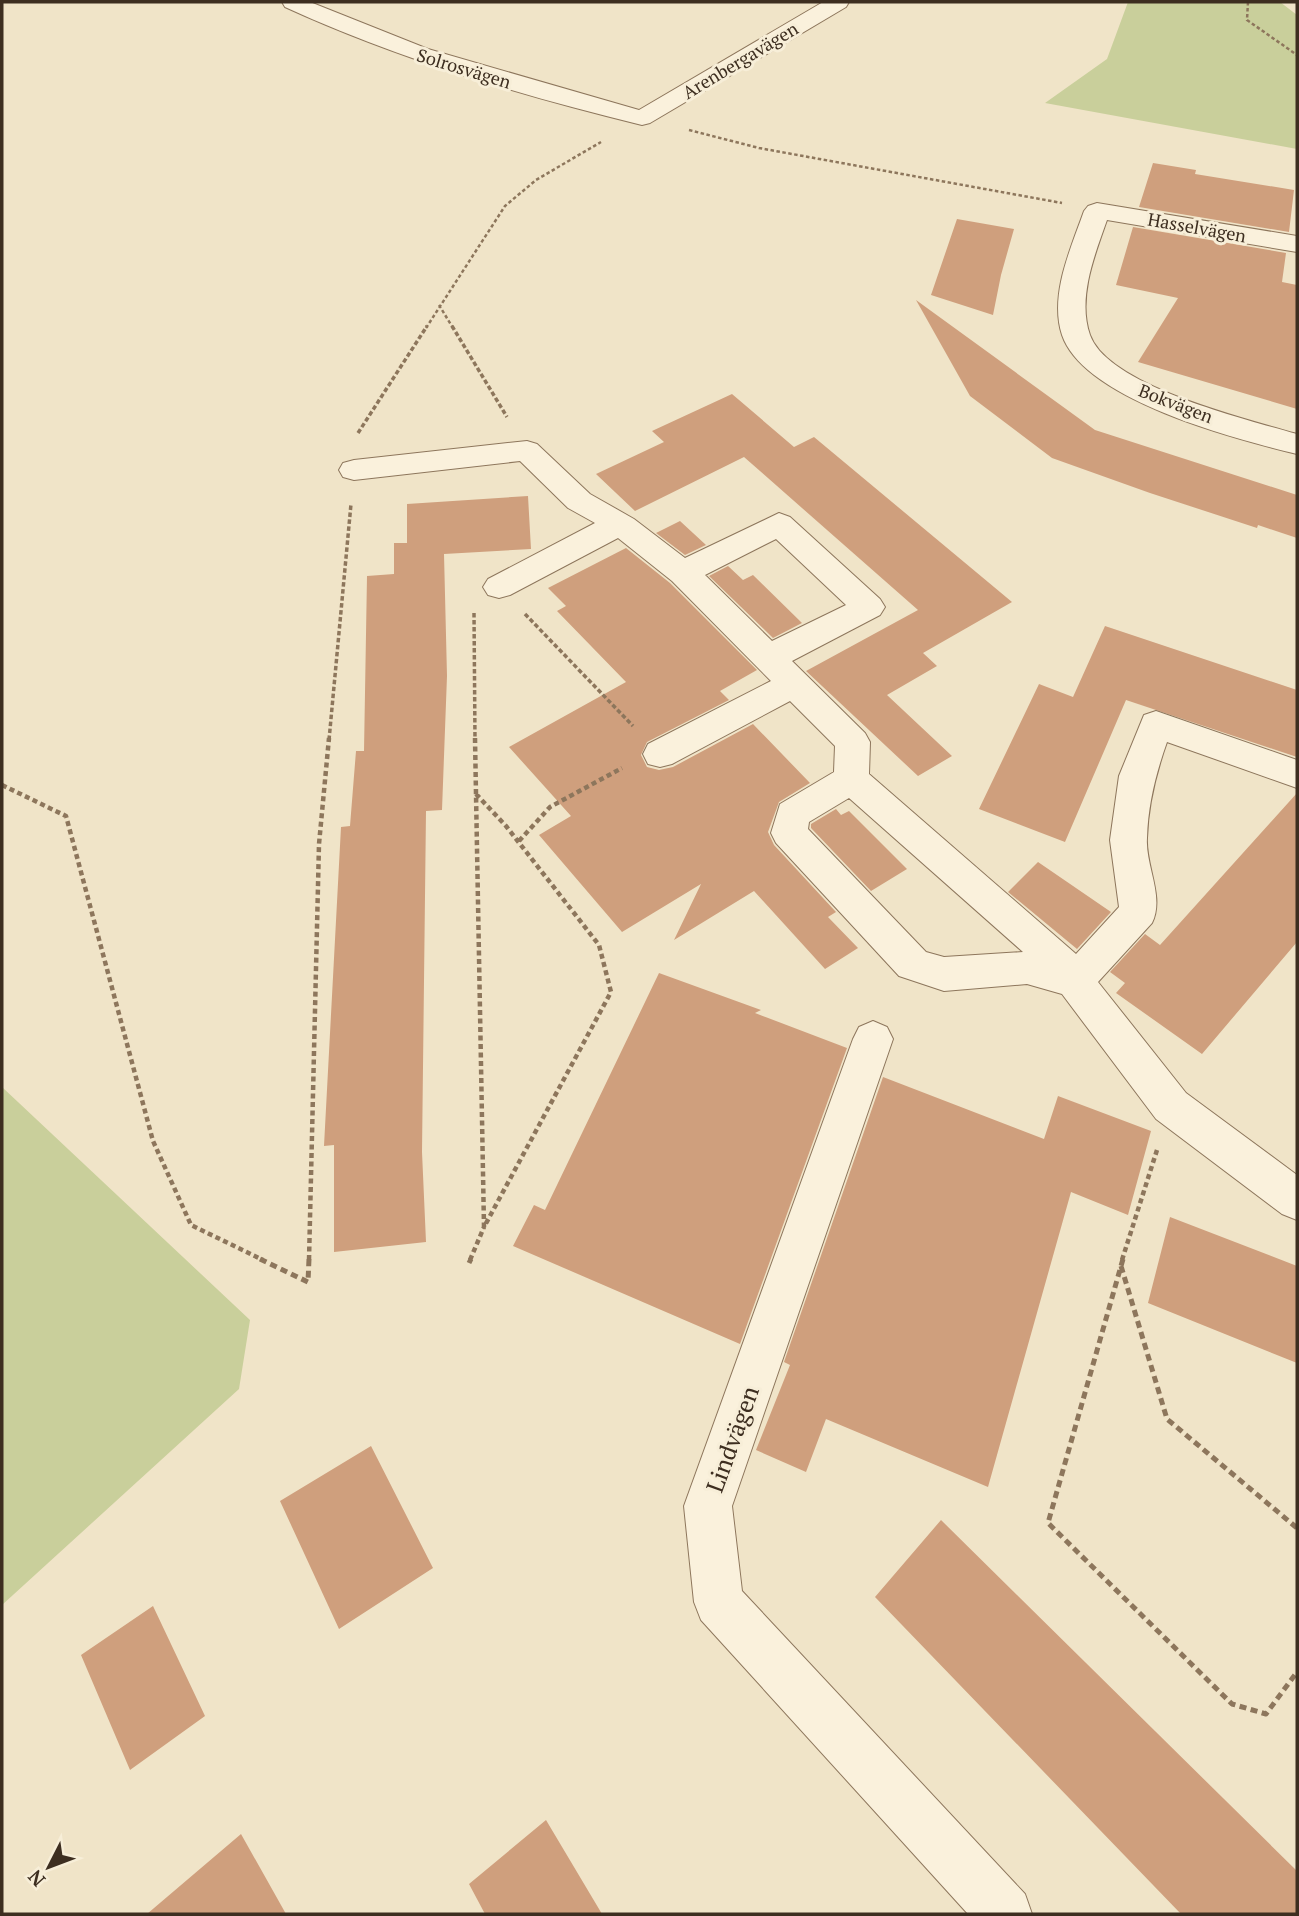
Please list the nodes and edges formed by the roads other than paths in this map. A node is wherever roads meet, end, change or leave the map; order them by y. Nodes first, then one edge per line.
1 (292, 2) edge
2 (838, 2) edge
3 (642, 118) joint
4 (1097, 211) joint
5 (1297, 244) edge
6 (1297, 444) edge
7 (354, 470) road end
8 (619, 524) junction
9 (683, 573) junction
10 (486, 594) road end
11 (770, 657) junction
12 (795, 683) junction
13 (660, 754) road end
14 (1297, 774) edge
15 (851, 779) junction
16 (1074, 981) junction
17 (873, 1039) dead end
18 (1297, 1200) edge
19 (1005, 1914) edge

1 - 3 street, Solrosvägen
2 - 3 street, Arenbergavägen
4 - 5 street, Hasselvägen
4 - 6 street, Bokvägen
7 - 8 street
8 - 9 street
8 - 10 street
9 - 11 street
9 - 11 street
11 - 12 street
12 - 13 street
12 - 15 street
14 - 16 street
15 - 16 street
15 - 16 street
16 - 18 street
17 - 19 street, Lindvägen

